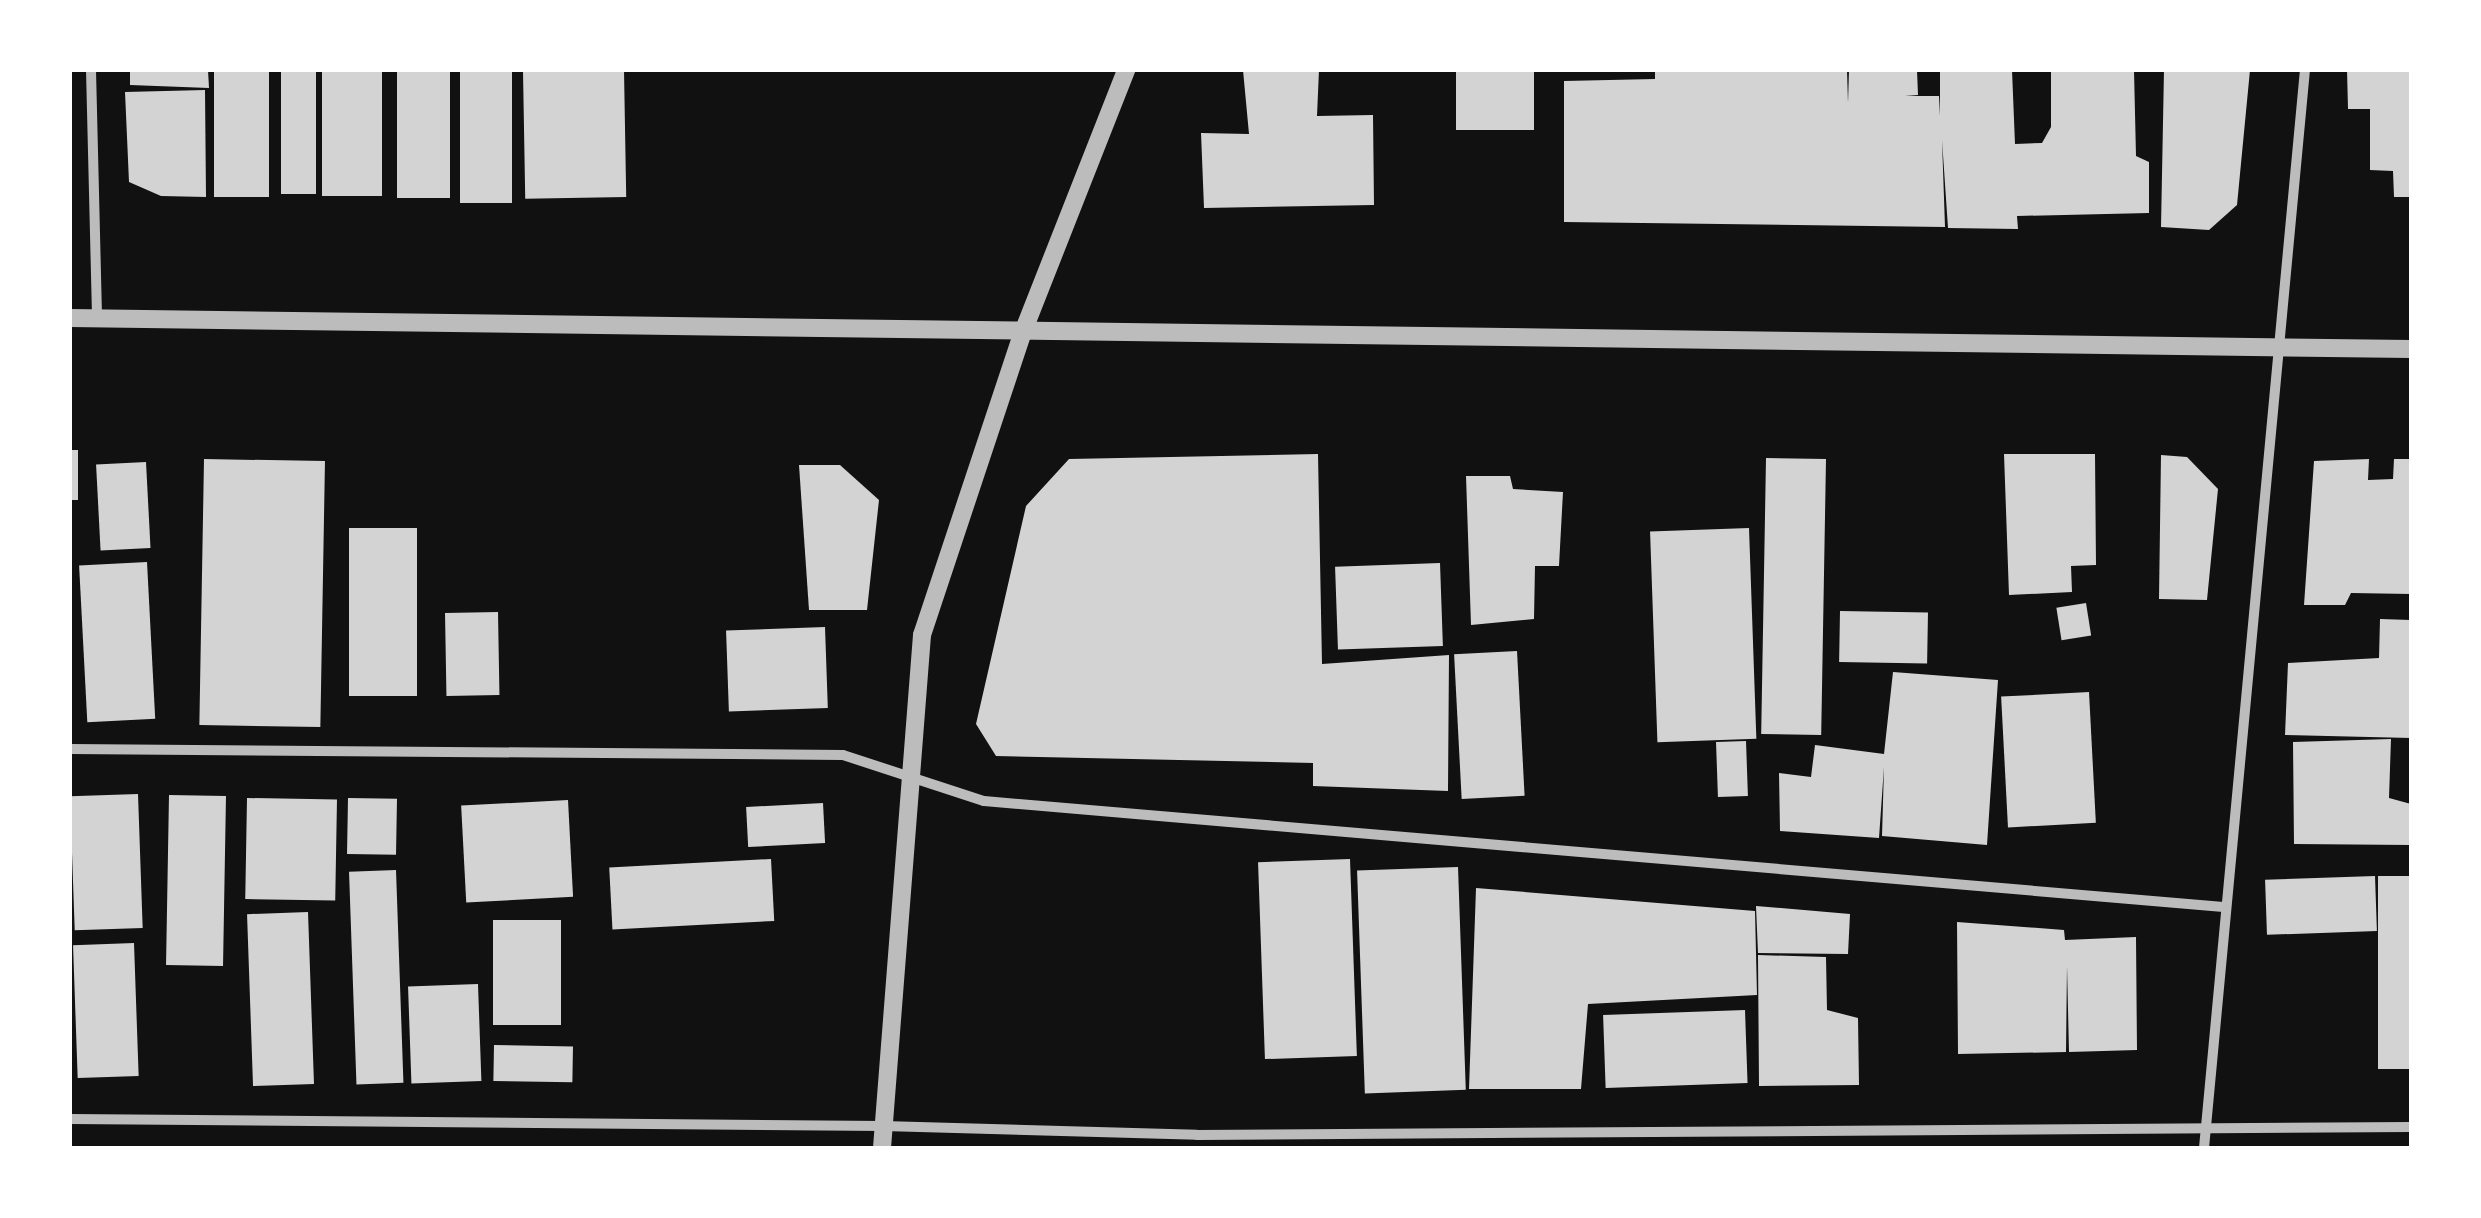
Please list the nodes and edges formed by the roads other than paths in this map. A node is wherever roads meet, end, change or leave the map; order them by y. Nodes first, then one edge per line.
1 (91, 70) edge
2 (1126, 70) edge
3 (2305, 70) edge
4 (70, 318) edge
5 (97, 319) junction
6 (1023, 332) junction
7 (2281, 348) junction
8 (2411, 350) edge
9 (70, 748) edge
10 (910, 776) junction
11 (2223, 907) junction
12 (70, 1119) edge
13 (882, 1126) junction
14 (2411, 1127) edge
15 (2204, 1128) junction
16 (1197, 1135) junction
17 (882, 1148) edge
18 (1196, 1148) edge
19 (2204, 1148) edge

1 - 5 street
2 - 6 street
3 - 7 street
4 - 5 street
5 - 6 street
6 - 7 street
6 - 10 street
7 - 8 street
7 - 11 street
9 - 10 street
10 - 11 street
10 - 13 street
11 - 15 street
12 - 13 street
13 - 16 street
13 - 17 street
14 - 15 street
15 - 16 street
15 - 19 street
16 - 18 street

